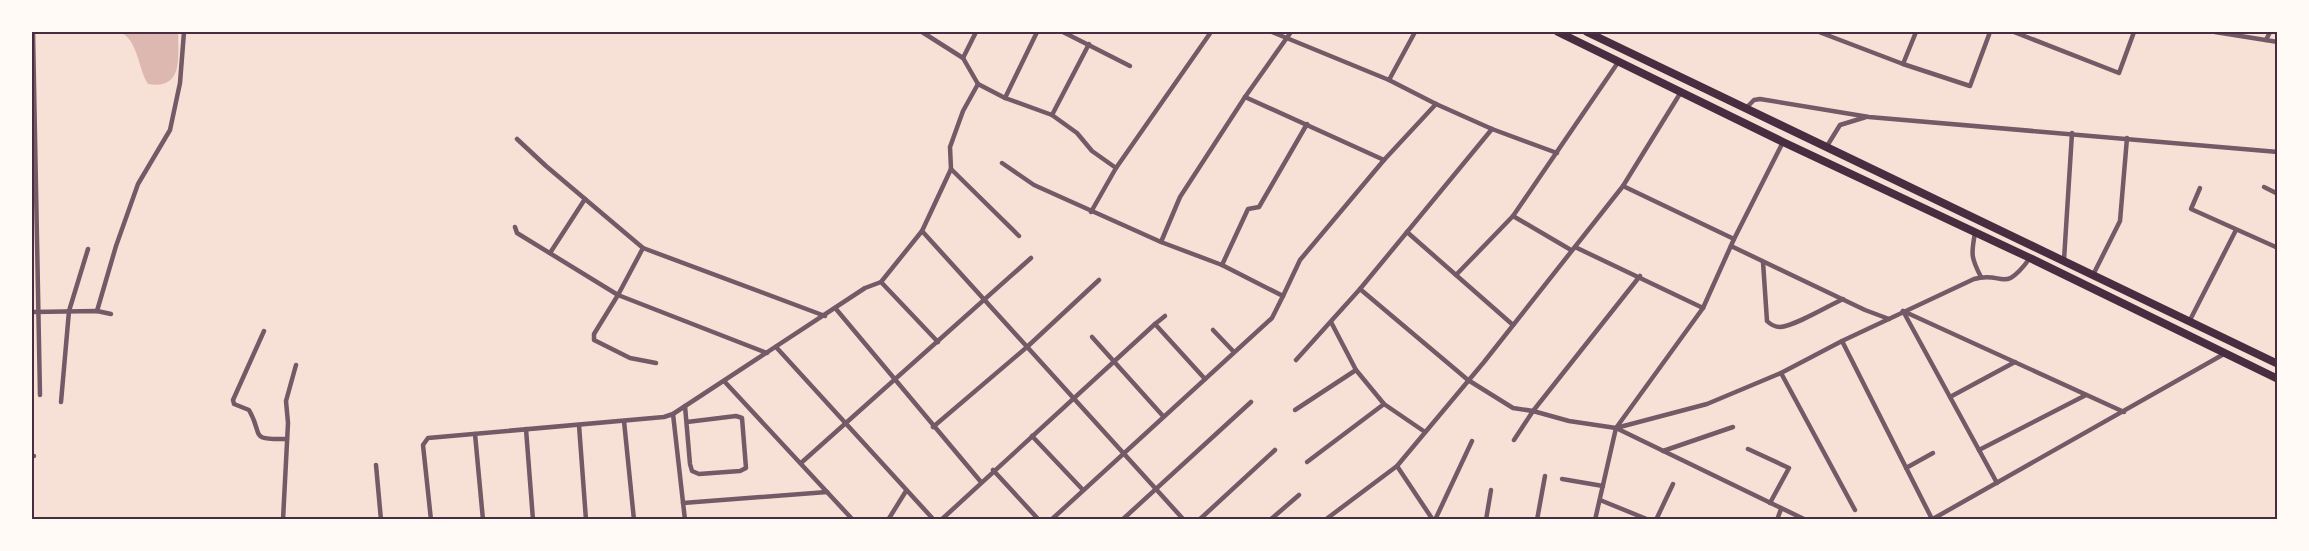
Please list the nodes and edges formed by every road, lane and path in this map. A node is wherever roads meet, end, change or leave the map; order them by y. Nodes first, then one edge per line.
1 (33, 32) edge
2 (184, 32) edge
3 (922, 32) edge
4 (976, 32) edge
5 (1037, 32) edge
6 (1063, 32) edge
7 (1211, 32) edge
8 (1272, 32) edge
9 (1292, 32) edge
10 (1415, 32) edge
11 (1558, 32) edge
12 (1587, 32) edge
13 (1819, 32) edge
14 (1916, 32) edge
15 (1990, 32) edge
16 (2014, 32) edge
17 (2134, 32) edge
18 (2215, 32) edge
19 (2270, 32) edge
20 (1288, 38) junction
21 (2266, 40) junction
22 (2277, 42) edge
23 (1089, 44) junction
24 (963, 58) junction
25 (1618, 61) junction
26 (1903, 64) junction
27 (1130, 66) dead end
28 (33, 71) edge
29 (1389, 80) junction
30 (978, 84) junction
31 (1681, 92) junction
32 (1245, 97) junction
33 (1005, 98) junction
34 (1436, 104) junction
35 (1747, 107) junction
36 (1052, 115) junction
37 (1869, 117) junction
38 (1307, 124) junction
39 (1492, 129) junction
40 (2072, 133) junction
41 (34, 135) edge
42 (2127, 138) junction
43 (518, 139) dead end
44 (1783, 142) junction
45 (1827, 146) junction
46 (2277, 152) edge
47 (1557, 153) junction
48 (1384, 160) junction
49 (1002, 163) dead end
50 (1116, 168) junction
51 (951, 169) junction
52 (1623, 186) junction
53 (2264, 187) dead end
54 (2200, 188) dead end
55 (34, 189) edge
56 (2277, 194) edge
57 (585, 199) junction
58 (1091, 212) junction
59 (1513, 216) junction
60 (515, 227) dead end
61 (2236, 230) junction
62 (922, 231) junction
63 (1407, 232) junction
64 (1975, 233) junction
65 (1019, 236) dead end
66 (1734, 239) junction
67 (1161, 242) junction
68 (1731, 246) junction
69 (643, 248) junction
70 (1573, 248) junction
71 (2277, 248) edge
72 (88, 249) dead end
73 (32, 253) edge
74 (39, 253) junction
75 (550, 254) junction
76 (1031, 258) dead end
77 (2030, 258) junction
78 (2064, 260) junction
79 (1763, 262) junction
80 (1222, 265) junction
81 (1456, 275) junction
82 (2093, 275) junction
83 (1641, 276) junction
84 (1981, 277) junction
85 (1099, 280) dead end
86 (881, 282) junction
87 (2115, 285) junction
88 (1360, 289) junction
89 (618, 295) junction
90 (2135, 295) junction
91 (1283, 296) junction
92 (2109, 297) junction
93 (1843, 299) junction
94 (985, 300) junction
95 (2129, 307) junction
96 (1703, 308) junction
97 (836, 309) junction
98 (39, 311) junction
99 (69, 311) junction
100 (98, 311) junction
101 (1904, 311) junction
102 (32, 312) edge
103 (111, 314) dead end
104 (825, 316) junction
105 (1165, 316) dead end
106 (1889, 319) junction
107 (2190, 320) junction
108 (1331, 322) junction
109 (1155, 324) junction
110 (1513, 325) junction
111 (1213, 330) dead end
112 (264, 331) dead end
113 (1092, 337) dead end
114 (1842, 340) junction
115 (938, 342) junction
116 (1027, 346) junction
117 (776, 347) junction
118 (1233, 351) junction
119 (767, 353) junction
120 (2224, 354) junction
121 (1296, 360) dead end
122 (1115, 361) junction
123 (2015, 362) junction
124 (656, 363) dead end
125 (2277, 364) edge
126 (296, 365) dead end
127 (1356, 370) junction
128 (1781, 373) junction
129 (1205, 379) junction
130 (2277, 379) edge
131 (1468, 380) junction
132 (724, 381) junction
133 (895, 381) junction
134 (40, 395) dead end
135 (2086, 395) junction
136 (1950, 397) junction
137 (1074, 398) junction
138 (61, 402) dead end
139 (1251, 402) dead end
140 (1384, 404) junction
141 (685, 406) junction
142 (1294, 410) dead end
143 (1533, 411) junction
144 (2124, 412) junction
145 (673, 414) junction
146 (1163, 416) junction
147 (624, 421) junction
148 (687, 422) junction
149 (845, 422) junction
150 (579, 425) junction
151 (933, 427) junction
152 (1733, 427) dead end
153 (1616, 428) junction
154 (526, 429) junction
155 (1425, 432) junction
156 (475, 434) junction
157 (1032, 436) junction
158 (287, 439) junction
159 (1514, 440) dead end
160 (1472, 441) dead end
161 (1748, 449) dead end
162 (1275, 450) dead end
163 (1979, 450) junction
164 (1663, 451) junction
165 (1123, 452) junction
166 (1933, 453) dead end
167 (1306, 462) dead end
168 (801, 464) junction
169 (376, 465) dead end
170 (1396, 466) junction
171 (1906, 468) junction
172 (993, 470) junction
173 (1545, 476) dead end
174 (1562, 479) dead end
175 (981, 482) junction
176 (1997, 483) junction
177 (1672, 484) dead end
178 (1603, 486) junction
179 (1156, 489) junction
180 (1083, 490) junction
181 (1491, 490) dead end
182 (906, 491) junction
183 (827, 492) junction
184 (1299, 495) dead end
185 (1600, 500) junction
186 (683, 503) junction
187 (1770, 503) junction
188 (1781, 508) junction
189 (1855, 510) dead end
190 (102, 519) edge
191 (195, 519) edge
192 (284, 519) edge
193 (381, 519) edge
194 (431, 519) edge
195 (483, 519) edge
196 (533, 519) edge
197 (586, 519) edge
198 (633, 519) edge
199 (684, 519) edge
200 (853, 519) edge
201 (888, 519) edge
202 (934, 519) edge
203 (941, 519) edge
204 (1039, 519) edge
205 (1051, 519) edge
206 (1122, 519) edge
207 (1184, 519) edge
208 (1199, 519) edge
209 (1270, 519) edge
210 (1325, 519) edge
211 (1434, 519) edge
212 (1486, 519) edge
213 (1537, 519) edge
214 (1595, 519) edge
215 (1649, 519) edge
216 (1656, 519) edge
217 (1777, 519) edge
218 (1806, 519) edge
219 (1932, 519) edge

1 - 28 street
2 - 100 street
3 - 24 street
4 - 24 street
5 - 33 street
6 - 23 street
7 - 50 street
8 - 20 street
9 - 20 street
10 - 29 street
11 - 25 highway
12 - 35 highway
13 - 26 street
14 - 26 street
15 - 26 street
16 - 17 street
18 - 21 street
19 - 21 street
20 - 29 street
20 - 32 street
21 - 22 street
23 - 27 street
23 - 36 street
24 - 30 street
25 - 31 highway
25 - 47 street
28 - 41 street
29 - 34 street
30 - 33 street
30 - 51 street
31 - 44 highway
31 - 52 street
32 - 38 street
32 - 67 street
33 - 36 street
34 - 39 street
34 - 48 street
35 - 37 street
35 - 45 highway
36 - 50 street
37 - 40 street
37 - 45 street
38 - 48 street
38 - 80 street
39 - 47 street
39 - 63 street
40 - 42 street
40 - 78 street
41 - 55 street
42 - 46 street
42 - 82 street
43 - 57 street
44 - 64 highway
44 - 66 street
45 - 78 highway
47 - 59 street
48 - 91 street
49 - 58 street
50 - 58 street
51 - 62 street
51 - 65 street
52 - 66 street
52 - 70 street
53 - 56 street
54 - 61 street
55 - 74 street
57 - 69 street
57 - 75 street
58 - 67 street
59 - 70 street
59 - 81 street
60 - 75 street
61 - 71 street
61 - 107 street
62 - 86 street
62 - 94 street
63 - 81 street
63 - 88 street
64 - 77 highway
64 - 84 street
66 - 68 street
67 - 80 street
68 - 79 street
68 - 96 street
69 - 89 street
69 - 104 street
70 - 83 street
70 - 110 street
72 - 99 street
73 - 74 street
74 - 98 street
75 - 89 street
76 - 94 street
77 - 84 street
77 - 92 highway
78 - 82 highway
79 - 93 street
79 - 93 street
80 - 91 street
81 - 110 street
82 - 87 highway
83 - 96 street
83 - 143 street
84 - 101 street
85 - 116 street
86 - 97 street
86 - 115 street
87 - 90 highway
87 - 92 highway
88 - 108 street
88 - 131 street
89 - 119 street
89 - 124 street
90 - 95 highway
90 - 107 highway
91 - 118 street
92 - 95 highway
93 - 106 street
94 - 115 street
94 - 116 street
95 - 120 highway
96 - 153 street
97 - 104 street
97 - 133 street
98 - 99 street
98 - 102 street
98 - 134 street
99 - 100 street
99 - 138 street
100 - 103 street
101 - 106 street
101 - 123 street
101 - 136 street
104 - 117 street
105 - 109 street
106 - 114 street
107 - 125 highway
108 - 121 street
108 - 127 street
109 - 122 street
109 - 129 street
110 - 131 street
111 - 118 street
112 - 158 street
113 - 122 street
114 - 128 street
114 - 171 street
115 - 133 street
116 - 137 street
116 - 151 street
117 - 119 street
117 - 149 street
118 - 129 street
119 - 132 street
120 - 130 highway
120 - 144 street
122 - 137 street
122 - 146 street
123 - 135 street
123 - 136 street
126 - 158 street
127 - 140 street
127 - 142 street
128 - 153 street
128 - 189 street
129 - 146 street
131 - 143 street
131 - 155 street
132 - 141 street
132 - 168 street
133 - 149 street
133 - 151 street
135 - 144 street
135 - 163 street
136 - 163 street
137 - 157 street
137 - 165 street
139 - 179 street
140 - 155 street
140 - 167 street
141 - 145 street
141 - 148 street
143 - 153 street
143 - 159 street
144 - 176 street
145 - 147 street
145 - 186 street
146 - 165 street
147 - 150 street
147 - 198 street
148 - 148 street
149 - 168 street
149 - 182 street
150 - 154 street
150 - 197 street
151 - 175 street
152 - 164 street
153 - 164 street
153 - 178 street
154 - 156 street
154 - 196 street
155 - 170 street
156 - 194 street
156 - 195 street
157 - 172 street
157 - 180 street
158 - 192 street
160 - 211 street
161 - 187 street
162 - 208 street
163 - 176 street
164 - 187 street
165 - 179 street
165 - 180 street
166 - 171 street
168 - 183 street
169 - 193 street
170 - 210 street
170 - 211 street
171 - 219 street
172 - 175 street
172 - 204 street
173 - 213 street
174 - 178 street
175 - 203 street
176 - 219 street
177 - 216 street
178 - 185 street
179 - 206 street
179 - 207 street
180 - 205 street
181 - 212 street
182 - 201 street
182 - 202 street
183 - 186 street
183 - 200 street
184 - 209 street
185 - 214 street
185 - 215 street
186 - 199 street
187 - 188 street
188 - 217 street
188 - 218 street
190 - 191 street

